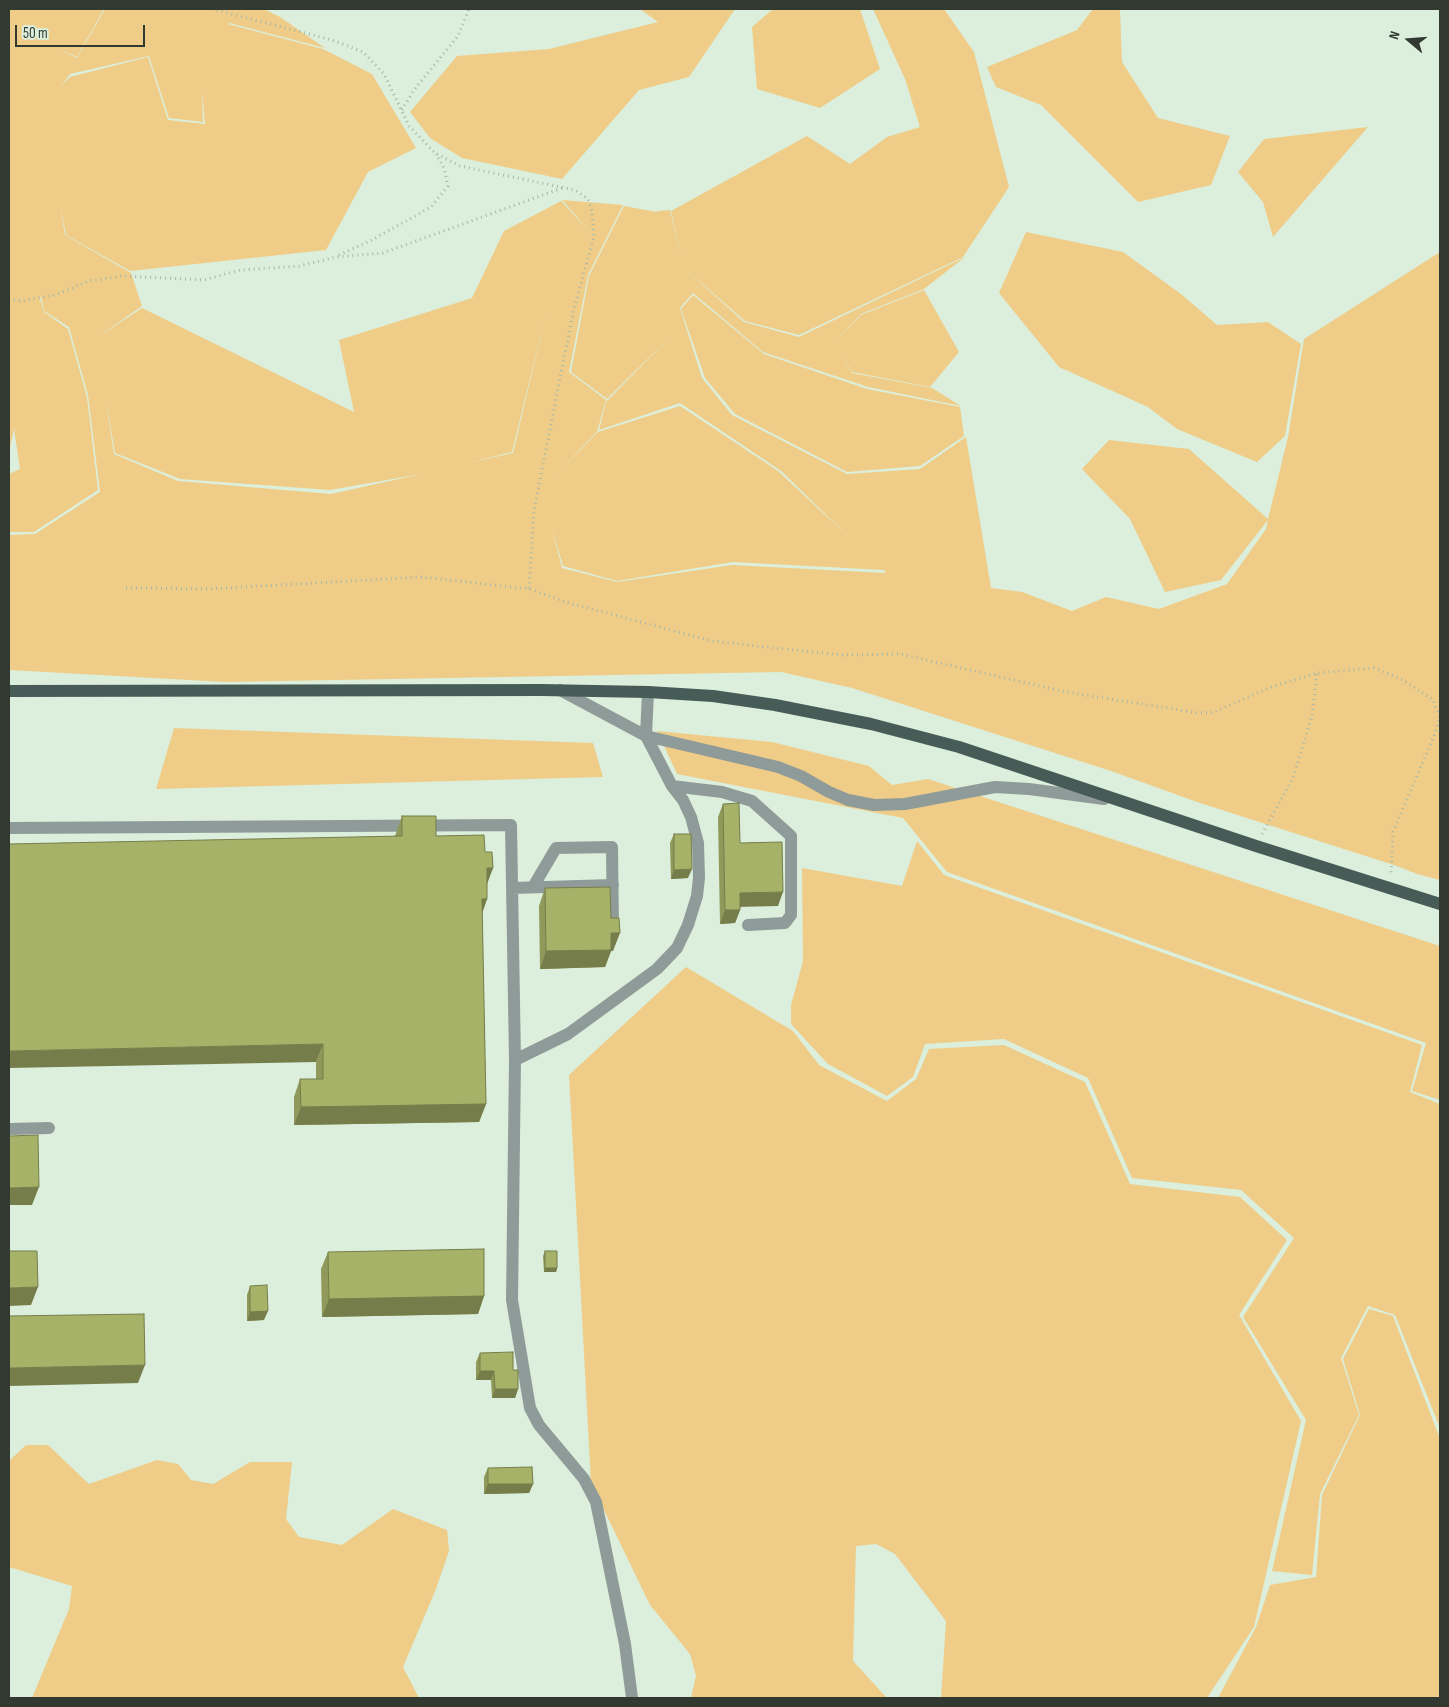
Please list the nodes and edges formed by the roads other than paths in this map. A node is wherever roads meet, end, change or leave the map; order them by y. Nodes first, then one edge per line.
1 (560, 690) junction
2 (9, 691) edge
3 (648, 692) junction
4 (646, 736) junction
5 (672, 786) junction
6 (1123, 801) junction
7 (9, 828) edge
8 (613, 885) junction
9 (533, 887) junction
10 (512, 888) junction
11 (1440, 904) edge
12 (748, 925) dead end
13 (613, 927) edge
14 (515, 1060) junction
15 (9, 1128) edge
16 (49, 1128) dead end
17 (632, 1698) edge

1 - 2 main road
1 - 3 main road
1 - 4 lane
3 - 4 lane
3 - 6 main road
4 - 5 lane
4 - 6 lane
5 - 12 lane
5 - 14 lane
6 - 11 main road
7 - 10 lane
8 - 9 lane
8 - 9 lane
8 - 13 lane
9 - 10 lane
10 - 14 lane
14 - 17 lane
15 - 16 lane

